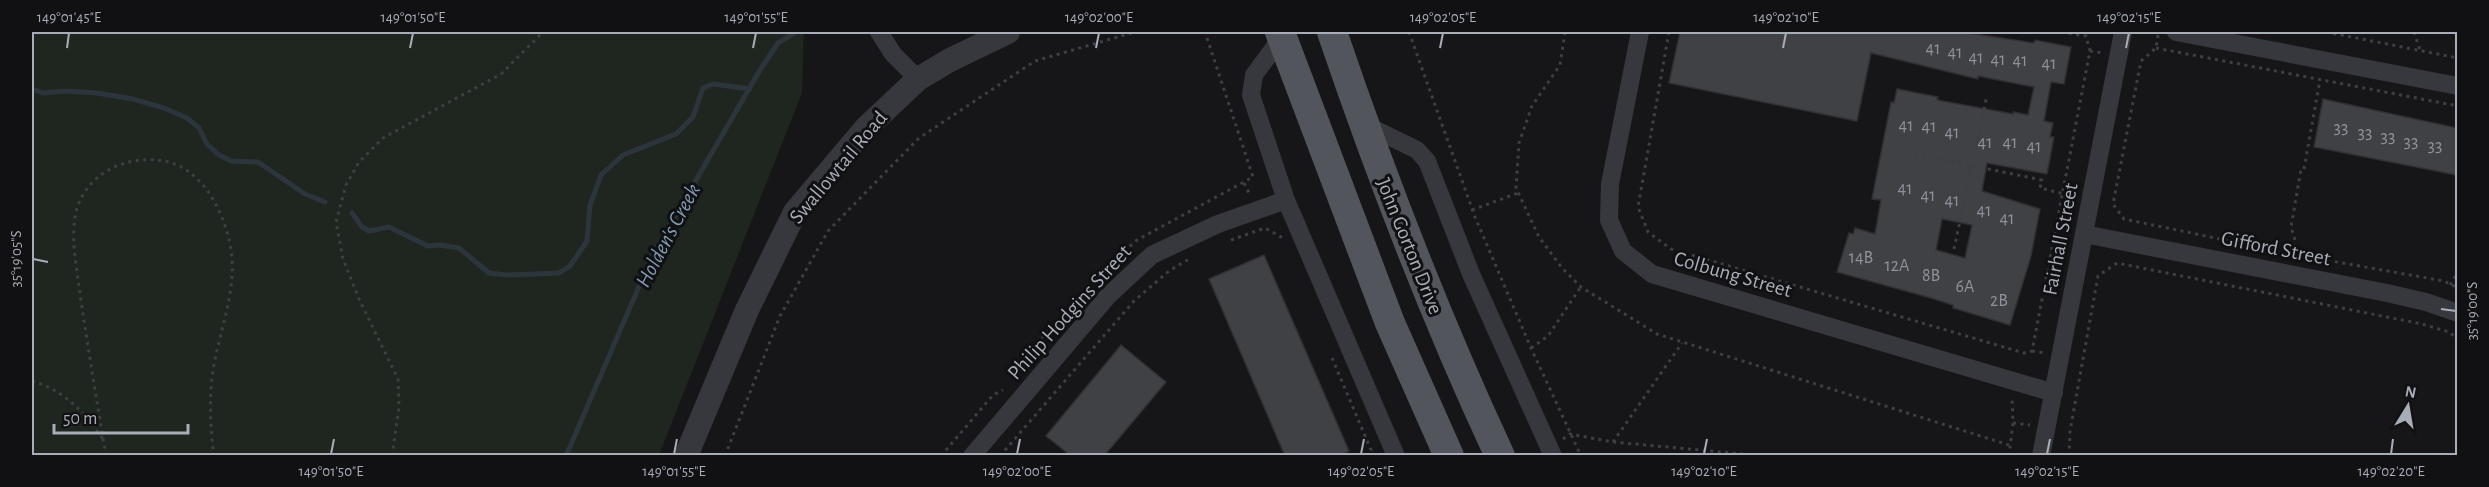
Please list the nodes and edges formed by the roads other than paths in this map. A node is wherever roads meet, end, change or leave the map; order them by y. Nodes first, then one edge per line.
1 (879, 32) edge
2 (1008, 32) edge
3 (1332, 32) edge
4 (1640, 32) edge
5 (2124, 32) edge
6 (2176, 32) edge
7 (1281, 34) edge
8 (918, 79) junction
9 (2457, 86) edge
10 (1364, 124) junction
11 (1286, 200) junction
12 (2084, 234) junction
13 (2457, 313) edge
14 (2054, 393) junction
15 (686, 456) edge
16 (972, 456) edge
17 (1395, 456) edge
18 (1449, 456) edge
19 (1500, 456) edge
20 (1553, 456) edge
21 (2041, 456) edge

1 - 8 street
2 - 8 street, Swallowtail Road
3 - 10 main road, John Gorton Drive
4 - 14 street, Colbung Street
5 - 12 street, Fairhall Street
6 - 9 street
7 - 11 street
7 - 18 main road
8 - 15 street, Swallowtail Road
10 - 19 main road, John Gorton Drive
10 - 20 street
11 - 16 street, Philip Hodgins Street
11 - 17 street
12 - 13 street, Gifford Street
12 - 14 street, Fairhall Street
14 - 21 street, Fairhall Street

